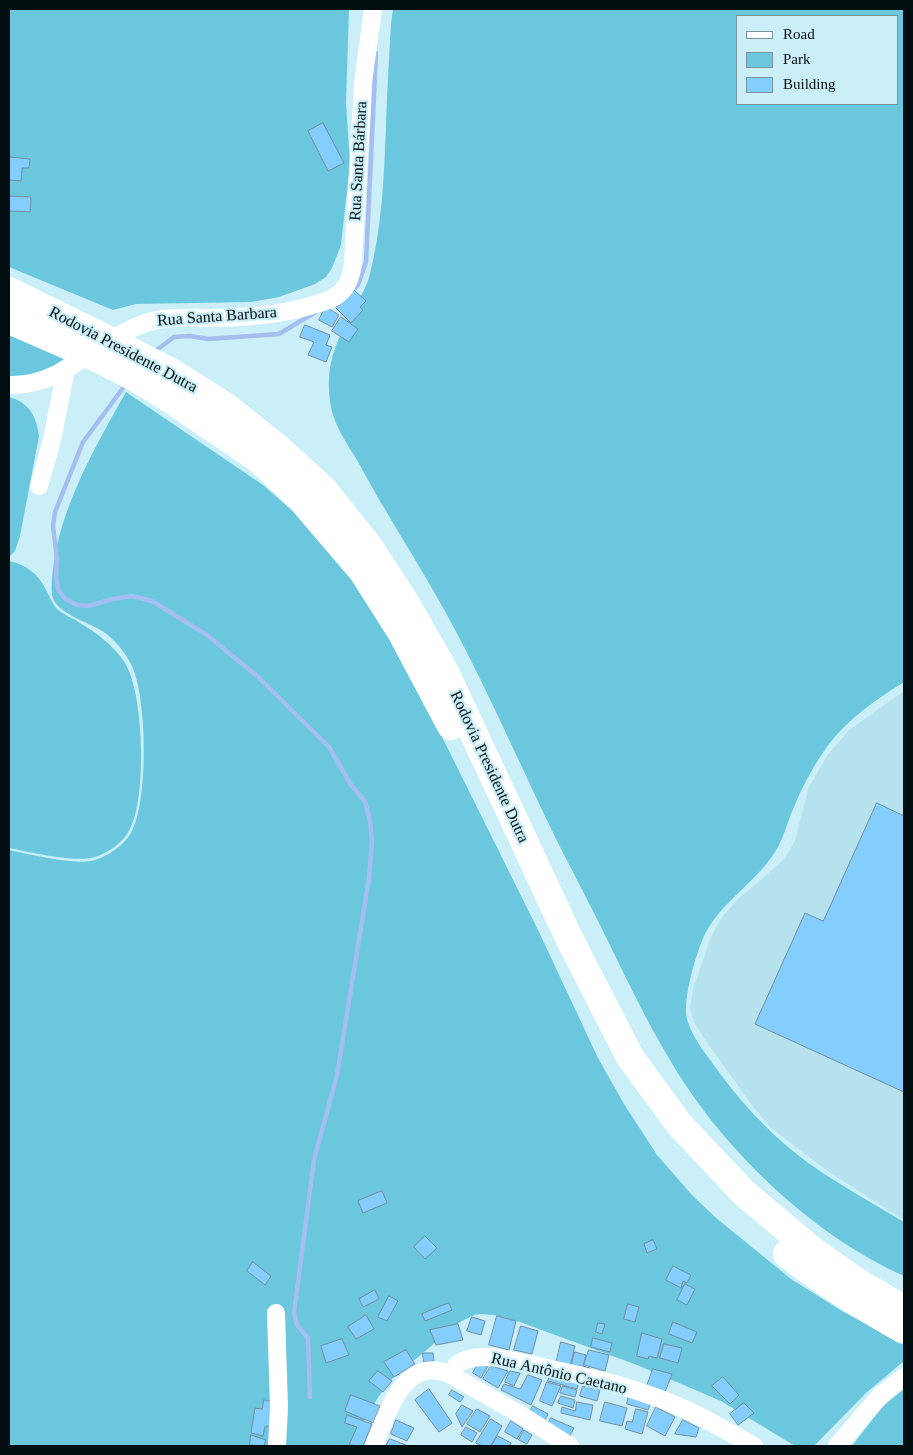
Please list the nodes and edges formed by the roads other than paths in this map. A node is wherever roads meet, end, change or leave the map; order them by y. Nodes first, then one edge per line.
1 (373, 9) edge
2 (9, 291) edge
3 (325, 301) joint
4 (9, 320) edge
5 (47, 324) junction
6 (66, 368) junction
7 (9, 385) edge
8 (218, 416) junction
9 (39, 486) dead end
10 (587, 974) junction
11 (904, 1291) edge
12 (904, 1309) edge
13 (276, 1313) dead end
14 (904, 1330) edge
15 (451, 1375) junction
16 (904, 1377) edge
17 (277, 1446) edge
18 (374, 1446) edge
19 (570, 1446) edge
20 (754, 1446) edge
21 (837, 1446) edge

1 - 3 street, Rua Santa Bárbara
2 - 5 highway, Rodovia Presidente Dutra
3 - 6 street, Rua Santa Barbara
4 - 5 highway, Rodovia Presidente Dutra
5 - 8 highway, Rodovia Presidente Dutra
6 - 7 street, Rua Santa Barbara
6 - 9 street
8 - 10 highway, Rodovia Presidente Dutra
8 - 14 highway, Rodovia Presidente Dutra
10 - 11 highway
10 - 12 highway, Rodovia Presidente Dutra
13 - 17 street
15 - 18 street
15 - 19 street
15 - 20 street, Rua Antônio Caetano
16 - 21 street

